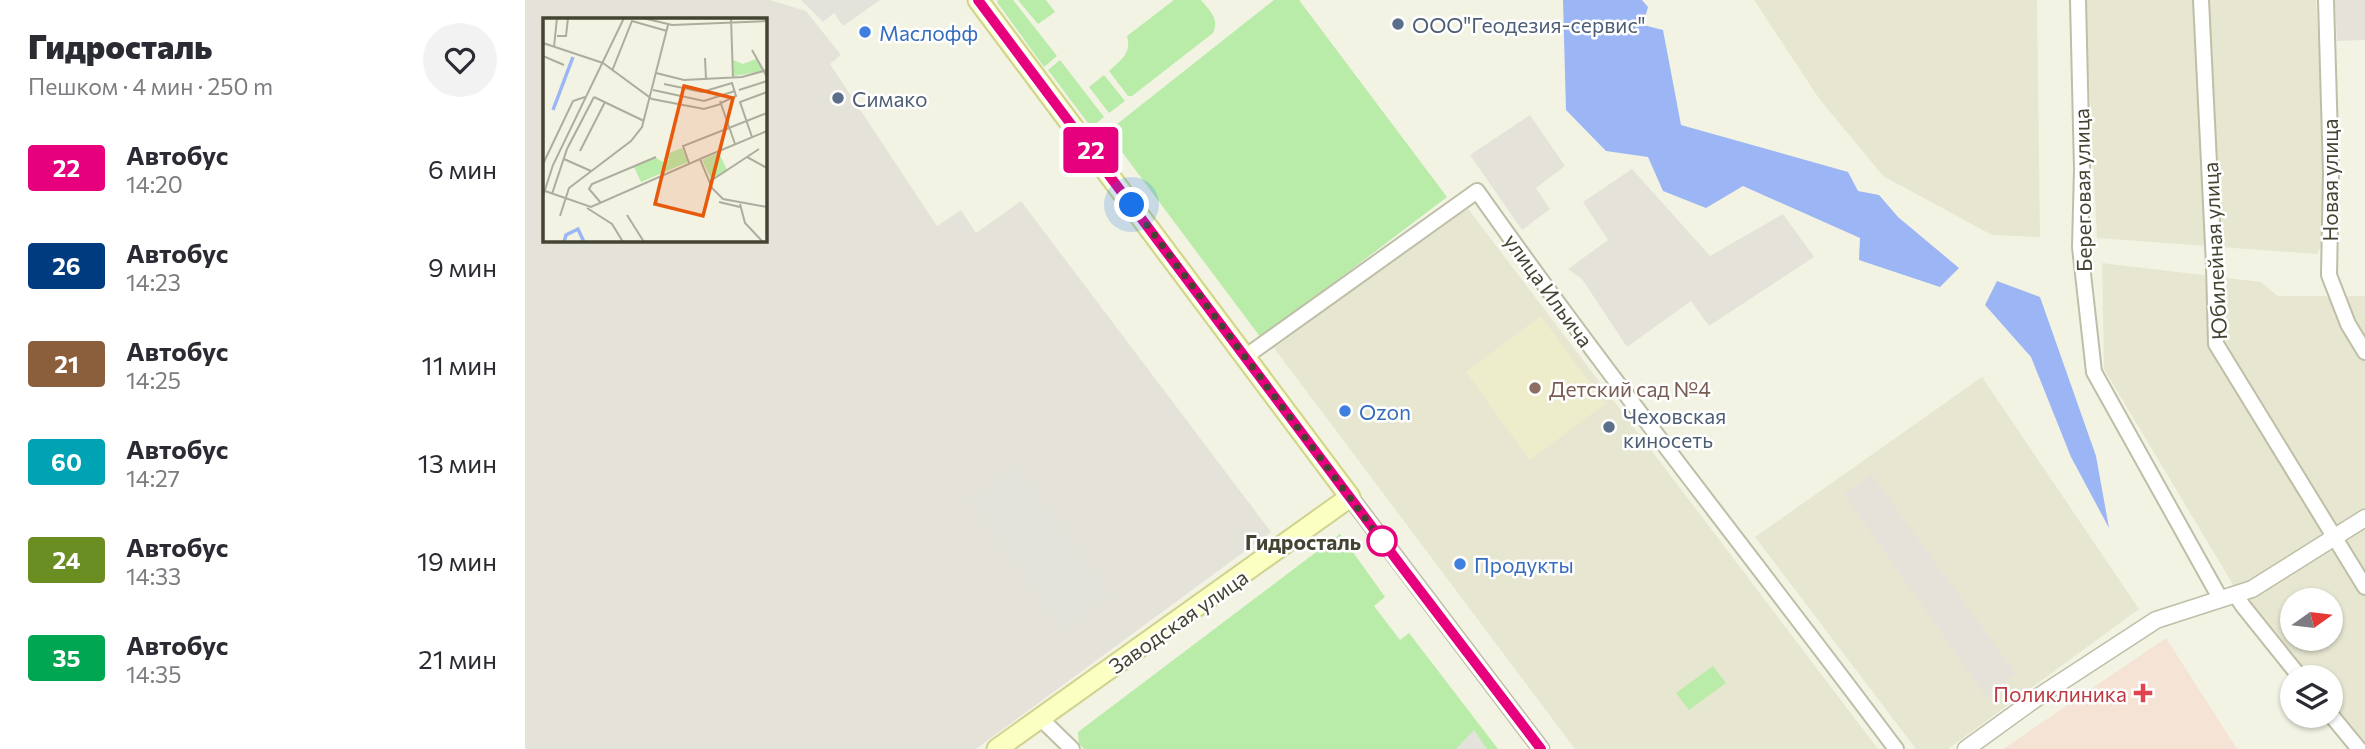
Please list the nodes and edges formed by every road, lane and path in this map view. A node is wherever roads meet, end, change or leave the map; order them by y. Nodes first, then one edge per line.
1 (978, 0) edge
2 (2078, 0) edge
3 (2201, 0) edge
4 (2326, 0) edge
5 (2365, 352) edge
6 (1245, 357) junction
7 (1350, 497) junction
8 (2365, 518) edge
9 (2334, 538) junction
10 (2365, 587) edge
11 (2228, 596) junction
12 (2290, 665) edge
13 (1040, 718) junction
14 (2342, 728) edge
15 (997, 749) edge
16 (1072, 749) edge
17 (1541, 749) edge
18 (1896, 749) edge
19 (1966, 749) edge
20 (2359, 749) edge

1 - 6 main road
2 - 11 street, Береговая улица
3 - 9 street, Юбилейная улица
4 - 5 street, Новая улица
6 - 7 main road
6 - 18 street, улица Ильича
7 - 13 main road, Заводская улица
7 - 17 street
8 - 9 street
9 - 10 street, Юбилейная улица
9 - 11 street
11 - 12 street, Береговая улица
11 - 19 street
13 - 15 main road, Заводская улица
13 - 16 street
14 - 20 street

